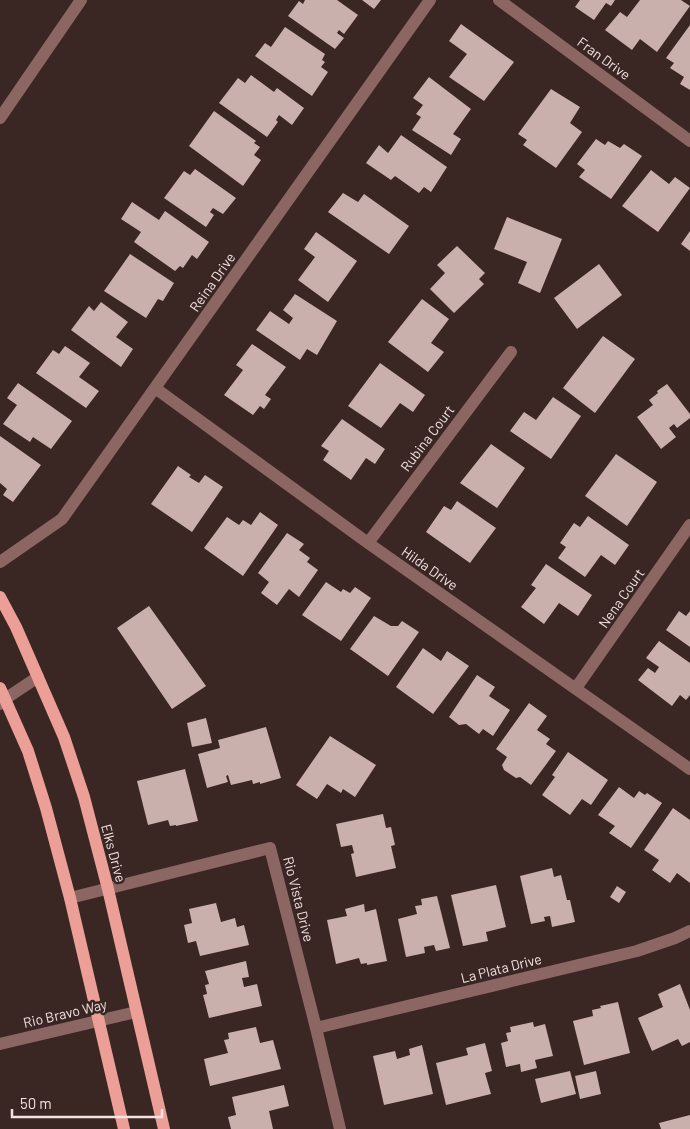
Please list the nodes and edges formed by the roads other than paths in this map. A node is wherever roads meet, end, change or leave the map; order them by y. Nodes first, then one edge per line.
1 (81, 0) edge
2 (430, 0) edge
3 (499, 0) edge
4 (0, 118) edge
5 (690, 140) edge
6 (511, 352) dead end
7 (156, 388) junction
8 (690, 525) edge
9 (368, 543) junction
10 (0, 562) edge
11 (0, 597) edge
12 (38, 677) junction
13 (576, 688) junction
14 (2, 697) edge
15 (690, 768) edge
16 (108, 889) junction
17 (70, 898) junction
18 (690, 931) edge
19 (136, 1012) junction
20 (98, 1020) junction
21 (316, 1028) junction
22 (0, 1044) edge
23 (124, 1129) edge
24 (164, 1129) edge
25 (340, 1129) edge

1 - 4 street
2 - 7 street, Reina Drive
3 - 5 street, Fran Drive
6 - 9 street, Rubina Court
7 - 9 street, Hilda Drive
7 - 10 street, Reina Drive
8 - 13 street, Nena Court
9 - 13 street, Hilda Drive
11 - 12 main road, Elks Drive
12 - 14 street
12 - 16 main road, Elks Drive
13 - 15 street, Hilda Drive
14 - 17 main road
16 - 17 street, Rio Vista Drive
16 - 19 main road, Elks Drive
16 - 21 street, Rio Vista Drive
17 - 20 main road
18 - 21 street, La Plata Drive
19 - 20 street, Rio Bravo Way
19 - 24 main road, Elks Drive
20 - 22 street, Rio Bravo Way
20 - 23 main road
21 - 25 street, Rio Vista Drive

